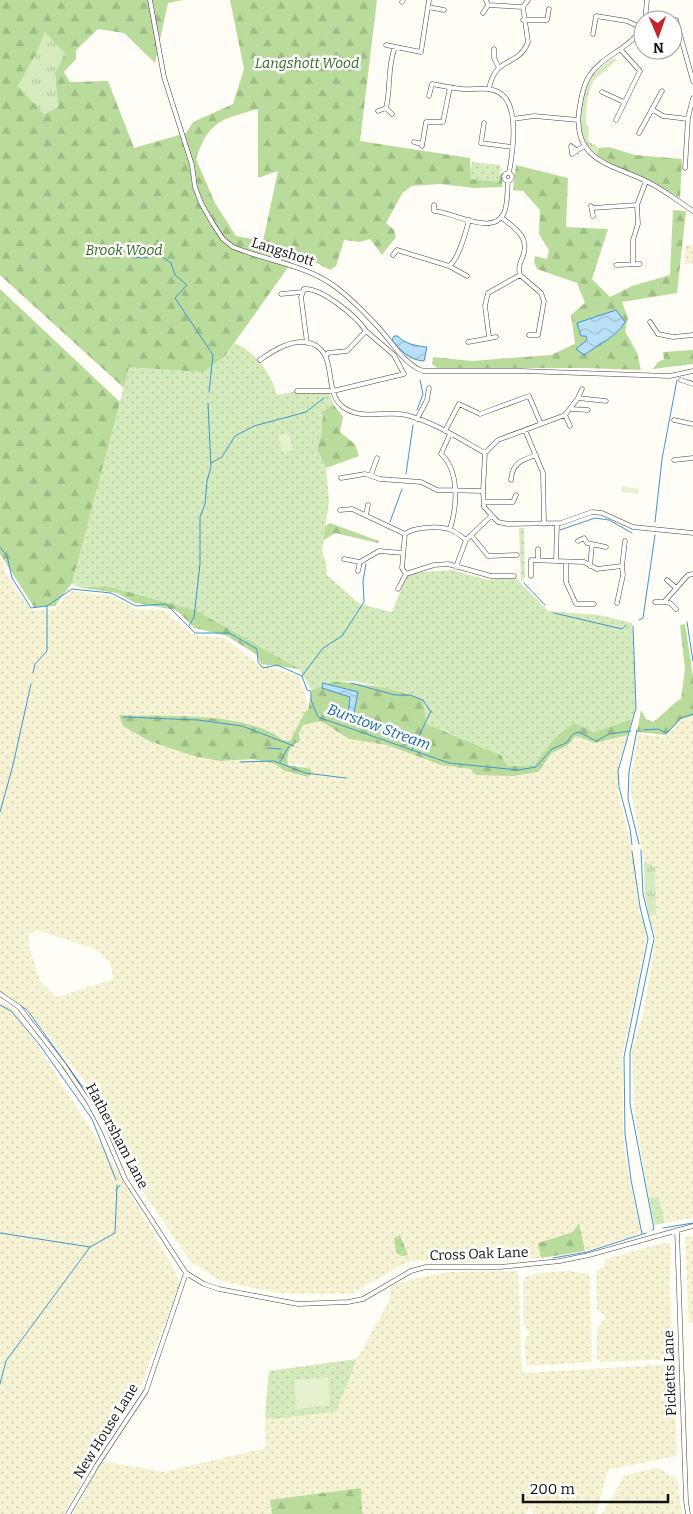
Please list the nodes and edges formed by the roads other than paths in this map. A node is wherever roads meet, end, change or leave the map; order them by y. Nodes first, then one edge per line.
1 (150, 0) edge
2 (429, 0) edge
3 (486, 0) edge
4 (528, 0) edge
5 (488, 5) junction
6 (428, 7) junction
7 (523, 7) junction
8 (549, 8) dead end
9 (444, 10) dead end
10 (483, 13) dead end
11 (523, 20) junction
12 (633, 23) edge
13 (593, 34) dead end
14 (633, 37) edge
15 (386, 45) dead end
16 (683, 45) edge
17 (395, 47) junction
18 (494, 49) dead end
19 (621, 50) junction
20 (421, 52) junction
21 (427, 53) dead end
22 (498, 66) junction
23 (693, 81) edge
24 (450, 87) junction
25 (489, 89) junction
26 (662, 91) dead end
27 (602, 92) dead end
28 (429, 96) dead end
29 (693, 99) edge
30 (624, 102) junction
31 (386, 108) junction
32 (653, 110) junction
33 (378, 111) dead end
34 (392, 114) dead end
35 (513, 119) junction
36 (688, 119) junction
37 (578, 120) junction
38 (616, 120) dead end
39 (484, 123) dead end
40 (639, 133) dead end
41 (414, 142) dead end
42 (584, 146) junction
43 (512, 147) junction
44 (577, 151) dead end
45 (686, 168) dead end
46 (646, 181) junction
47 (636, 205) junction
48 (434, 206) dead end
49 (434, 211) junction
50 (693, 211) edge
51 (593, 216) dead end
52 (433, 217) dead end
53 (501, 217) junction
54 (469, 220) junction
55 (399, 243) dead end
56 (397, 250) junction
57 (393, 255) dead end
58 (633, 264) junction
59 (640, 264) dead end
60 (450, 265) junction
61 (616, 265) dead end
62 (520, 275) junction
63 (467, 276) dead end
64 (302, 292) junction
65 (281, 294) dead end
66 (650, 322) dead end
67 (366, 330) junction
68 (529, 335) dead end
69 (693, 335) edge
70 (489, 337) junction
71 (496, 337) dead end
72 (468, 342) dead end
73 (307, 343) junction
74 (326, 356) junction
75 (260, 360) dead end
76 (693, 371) edge
77 (681, 380) dead end
78 (693, 384) edge
79 (429, 388) dead end
80 (582, 389) dead end
81 (297, 391) dead end
82 (333, 391) junction
83 (578, 398) junction
84 (606, 401) dead end
85 (570, 410) junction
86 (588, 410) dead end
87 (565, 415) junction
88 (417, 418) junction
89 (674, 420) dead end
90 (541, 424) junction
91 (693, 424) edge
92 (570, 426) dead end
93 (525, 430) junction
94 (445, 431) junction
95 (450, 434) junction
96 (485, 453) junction
97 (536, 455) junction
98 (377, 458) dead end
99 (693, 458) edge
100 (674, 460) dead end
101 (371, 475) junction
102 (341, 478) dead end
103 (511, 480) dead end
104 (454, 491) junction
105 (483, 491) junction
106 (516, 495) dead end
107 (484, 502) junction
108 (368, 505) dead end
109 (340, 510) dead end
110 (366, 515) junction
111 (491, 516) junction
112 (557, 523) junction
113 (544, 524) junction
114 (450, 529) junction
115 (693, 533) edge
116 (405, 534) junction
117 (471, 535) junction
118 (466, 540) junction
119 (578, 541) dead end
120 (625, 541) dead end
121 (592, 545) junction
122 (538, 548) dead end
123 (606, 548) dead end
124 (404, 553) junction
125 (517, 555) dead end
126 (344, 559) dead end
127 (538, 560) junction
128 (556, 561) junction
129 (360, 562) junction
130 (566, 563) junction
131 (590, 566) junction
132 (622, 566) junction
133 (456, 567) junction
134 (358, 572) dead end
135 (406, 574) junction
136 (693, 574) edge
137 (514, 576) dead end
138 (531, 576) dead end
139 (667, 580) dead end
140 (566, 582) junction
141 (560, 584) dead end
142 (675, 587) junction
143 (398, 589) dead end
144 (655, 602) dead end
145 (664, 602) junction
146 (618, 603) dead end
147 (594, 604) dead end
148 (676, 608) dead end
149 (0, 994) edge
150 (693, 1226) edge
151 (677, 1230) junction
152 (186, 1273) junction
153 (68, 1514) edge
154 (688, 1514) edge

1 - 76 street, Langshott
2 - 6 street
3 - 5 street
4 - 7 street
5 - 7 street
5 - 10 street
6 - 9 street
6 - 20 street
7 - 11 street
8 - 11 street
11 - 22 street
12 - 13 street
14 - 19 street
15 - 17 street
16 - 23 street
17 - 20 street
17 - 31 street
18 - 22 street
19 - 30 street
19 - 37 street
20 - 21 street
22 - 25 street
24 - 25 street
24 - 28 street
24 - 41 street
25 - 35 street
26 - 32 street
27 - 30 street
29 - 36 street
30 - 38 street
31 - 33 street
31 - 34 street
32 - 36 street
32 - 40 street
35 - 37 street
35 - 43 street
36 - 45 street
37 - 42 street
39 - 43 street
42 - 44 street
42 - 46 street
43 - 53 street
46 - 47 street
46 - 50 street
47 - 51 street
47 - 58 street
48 - 49 street
49 - 52 street
49 - 54 street
53 - 54 street
53 - 62 street
54 - 60 street
55 - 56 street
56 - 57 street
56 - 60 street
58 - 59 street
58 - 61 street
60 - 63 street
62 - 68 street
62 - 70 street
64 - 65 street
64 - 67 street
64 - 73 street
66 - 69 street
67 - 74 street
67 - 82 street
70 - 71 street
70 - 72 street
73 - 74 street
73 - 75 street
74 - 82 street
77 - 78 street
79 - 88 street
80 - 83 street
81 - 82 street
82 - 88 street
83 - 84 street
83 - 85 street
85 - 86 street
85 - 87 street
87 - 90 street
87 - 92 street
88 - 94 street
89 - 91 street
90 - 93 street
90 - 94 street
93 - 96 street
93 - 97 street
94 - 95 street
95 - 96 street
95 - 104 street
96 - 105 street
97 - 103 street
97 - 113 street
98 - 101 street
99 - 100 street
101 - 102 street
101 - 104 street
104 - 105 street
104 - 114 street
105 - 107 street
106 - 107 street
107 - 111 street
108 - 110 street
109 - 110 street
110 - 116 street
111 - 113 street
111 - 117 street
112 - 113 street
112 - 115 street
112 - 128 street
114 - 116 street
114 - 118 street
116 - 124 street
117 - 118 street
117 - 125 street
118 - 133 street
119 - 121 street
120 - 132 street
121 - 123 street
121 - 131 street
122 - 127 street
124 - 129 street
124 - 135 street
126 - 129 street
127 - 128 street
127 - 138 street
128 - 130 street
129 - 134 street
130 - 131 street
130 - 140 street
131 - 132 street
132 - 146 street
133 - 135 street
133 - 137 street
135 - 143 street
136 - 142 street
139 - 142 street
140 - 141 street
140 - 147 street
142 - 145 street
144 - 145 street
145 - 148 street
149 - 152 street, Hathersham Lane
150 - 151 street, Cross Oak Lane
151 - 152 street, Cross Oak Lane
151 - 154 street, Picketts Lane
152 - 153 street, New House Lane

